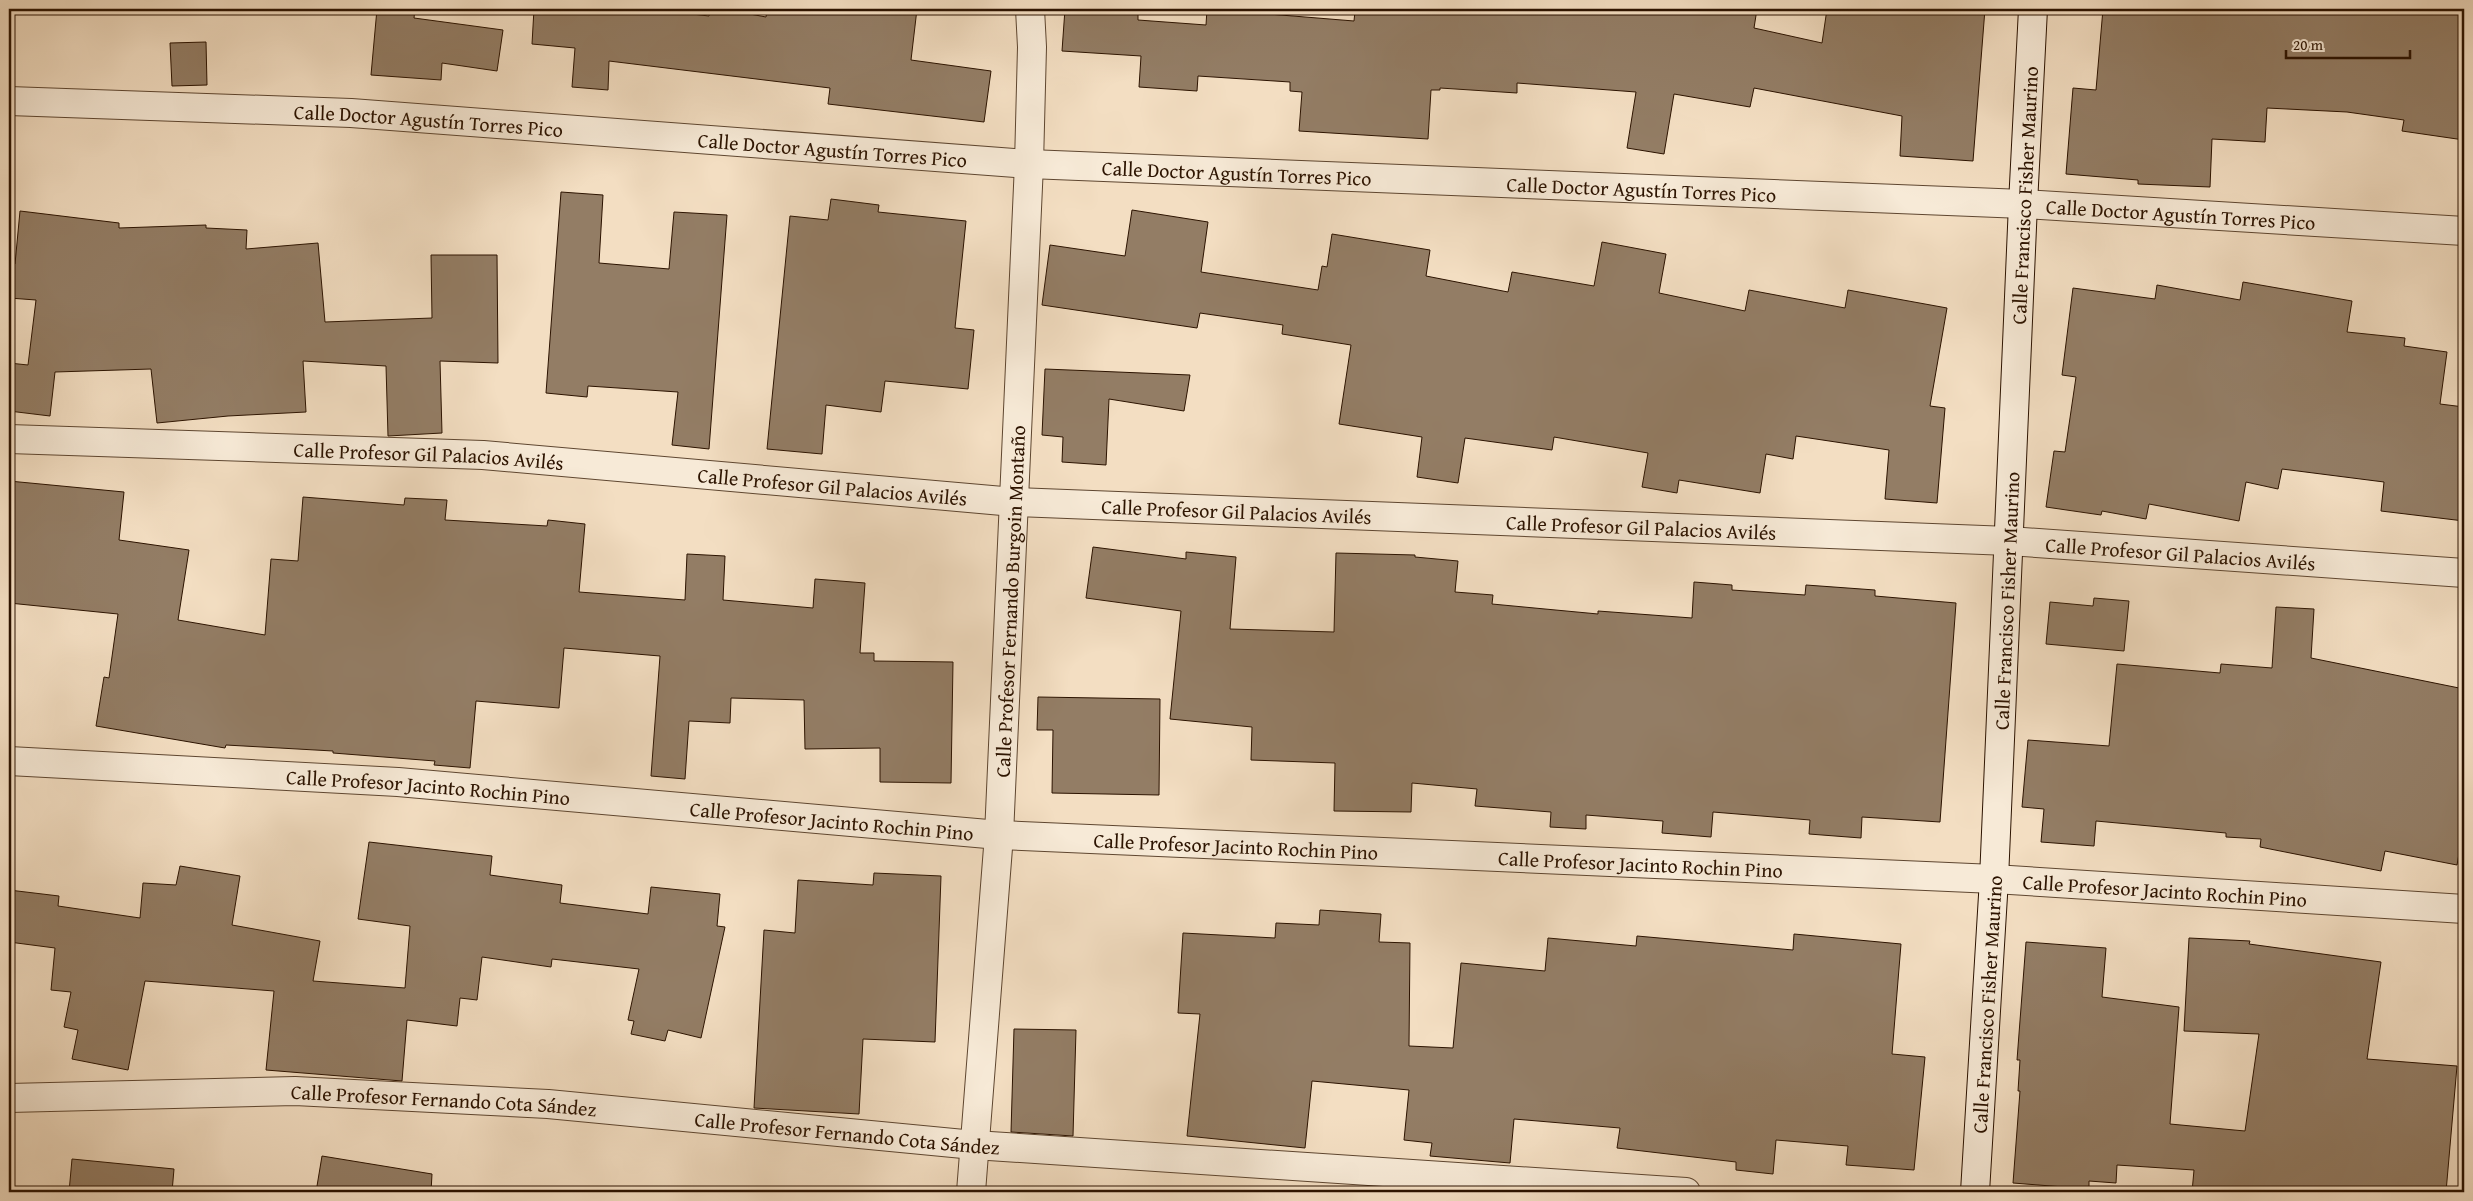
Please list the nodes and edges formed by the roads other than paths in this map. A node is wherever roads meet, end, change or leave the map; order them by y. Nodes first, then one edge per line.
1 (1030, 9) edge
2 (2033, 9) edge
3 (9, 101) edge
4 (1029, 164) junction
5 (2023, 204) junction
6 (2464, 231) edge
7 (9, 439) edge
8 (1014, 502) junction
9 (2009, 541) junction
10 (2464, 573) edge
11 (9, 761) edge
12 (999, 836) junction
13 (1994, 879) junction
14 (2464, 909) edge
15 (9, 1098) edge
16 (974, 1145) junction
17 (971, 1192) edge
18 (1686, 1192) edge
19 (1975, 1192) edge

1 - 4 street, Calle Profesor Fernando Burgoin Montaño
2 - 5 street, Calle Francisco Fisher Maurino
3 - 4 street, Calle Doctor Agustín Torres Pico
4 - 5 street, Calle Doctor Agustín Torres Pico
4 - 8 street, Calle Profesor Fernando Burgoin Montaño
5 - 6 street, Calle Doctor Agustín Torres Pico
5 - 9 street, Calle Francisco Fisher Maurino
7 - 8 street, Calle Profesor Gil Palacios Avilés
8 - 9 street, Calle Profesor Gil Palacios Avilés
8 - 12 street, Calle Profesor Fernando Burgoin Montaño
9 - 10 street, Calle Profesor Gil Palacios Avilés
9 - 13 street, Calle Francisco Fisher Maurino
11 - 12 street, Calle Profesor Jacinto Rochin Pino
12 - 13 street, Calle Profesor Jacinto Rochin Pino
12 - 16 street, Calle Profesor Fernando Burgoin Montaño
13 - 14 street, Calle Profesor Jacinto Rochin Pino
13 - 19 street, Calle Francisco Fisher Maurino
15 - 16 street, Calle Profesor Fernando Cota Sández
16 - 17 street, Calle Profesor Fernando Burgoin Montaño
16 - 18 street, Calle Profesor Fernando Cota Sández

